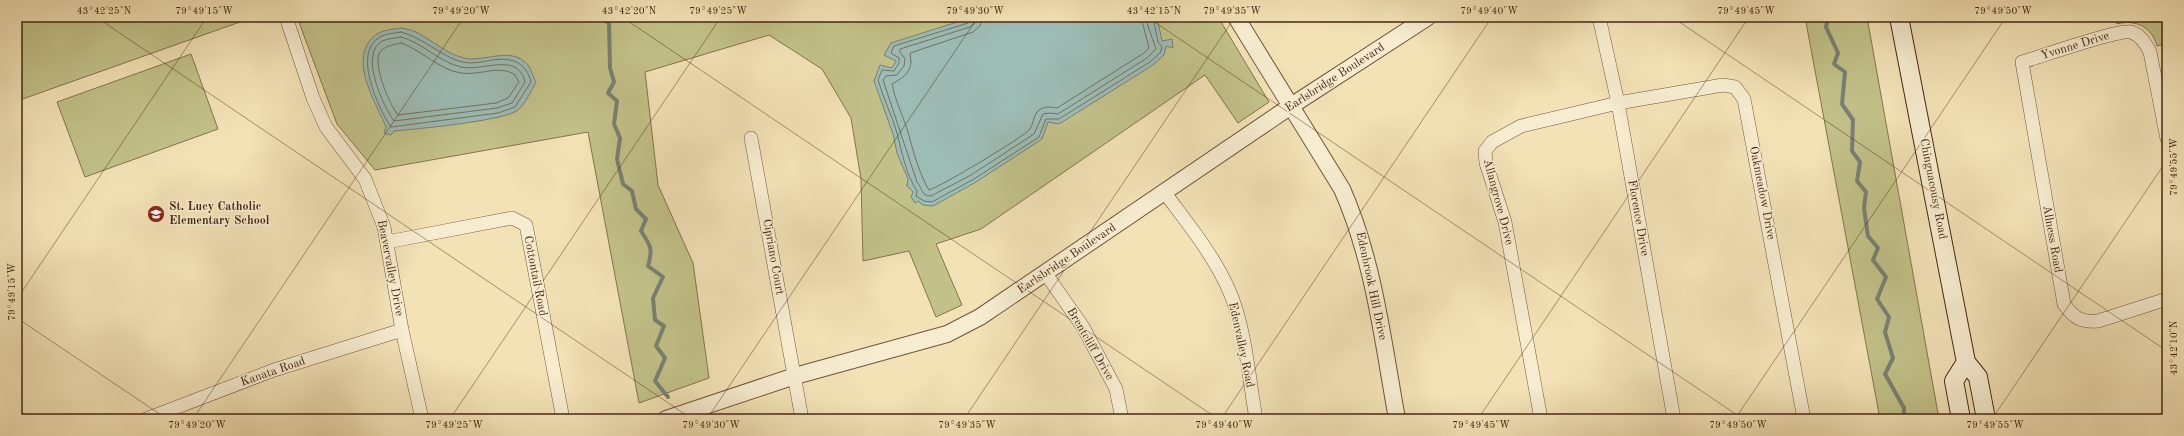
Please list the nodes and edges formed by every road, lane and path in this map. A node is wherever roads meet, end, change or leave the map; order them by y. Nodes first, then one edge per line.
1 (286, 17) edge
2 (1236, 17) edge
3 (1428, 17) edge
4 (1599, 17) edge
5 (1899, 17) edge
6 (2022, 62) joint
7 (1618, 103) junction
8 (1291, 106) junction
9 (2165, 118) edge
10 (751, 138) dead end
11 (2167, 139) edge
12 (1165, 193) junction
13 (387, 242) junction
14 (1046, 274) junction
15 (2167, 299) edge
16 (402, 330) junction
17 (1966, 362) junction
18 (795, 376) junction
19 (146, 419) edge
20 (422, 419) edge
21 (563, 419) edge
22 (666, 419) edge
23 (802, 419) edge
24 (1122, 419) edge
25 (1256, 419) edge
26 (1398, 419) edge
27 (1541, 419) edge
28 (1674, 419) edge
29 (1804, 419) edge
30 (1961, 419) edge
31 (1986, 419) edge

1 - 13 street, Beavervalley Drive
2 - 8 street, Edenbrook Hill Drive
3 - 8 street, Earlsbridge Boulevard
4 - 7 street, Florence Drive
5 - 17 main road, Chinguacousy Road
6 - 9 street, Yvonne Drive
6 - 15 street, Allness Road
7 - 27 street, Allangrove Drive
7 - 28 street, Florence Drive
7 - 29 street, Oakmeadow Drive
8 - 12 street, Earlsbridge Boulevard
8 - 26 street, Edenbrook Hill Drive
9 - 11 street, Yvonne Drive
10 - 18 street, Cipriano Court
12 - 14 street, Earlsbridge Boulevard
12 - 25 street, Edenvalley Road
13 - 16 street, Beavervalley Drive
13 - 21 street, Cottontail Road
14 - 18 street, Earlsbridge Boulevard
14 - 24 street, Brentcliff Drive
16 - 19 street, Kanata Road
16 - 20 street, Beavervalley Drive
17 - 30 main road
17 - 31 main road, Chinguacousy Road
18 - 22 street, Earlsbridge Boulevard
18 - 23 street, Cipriano Court

